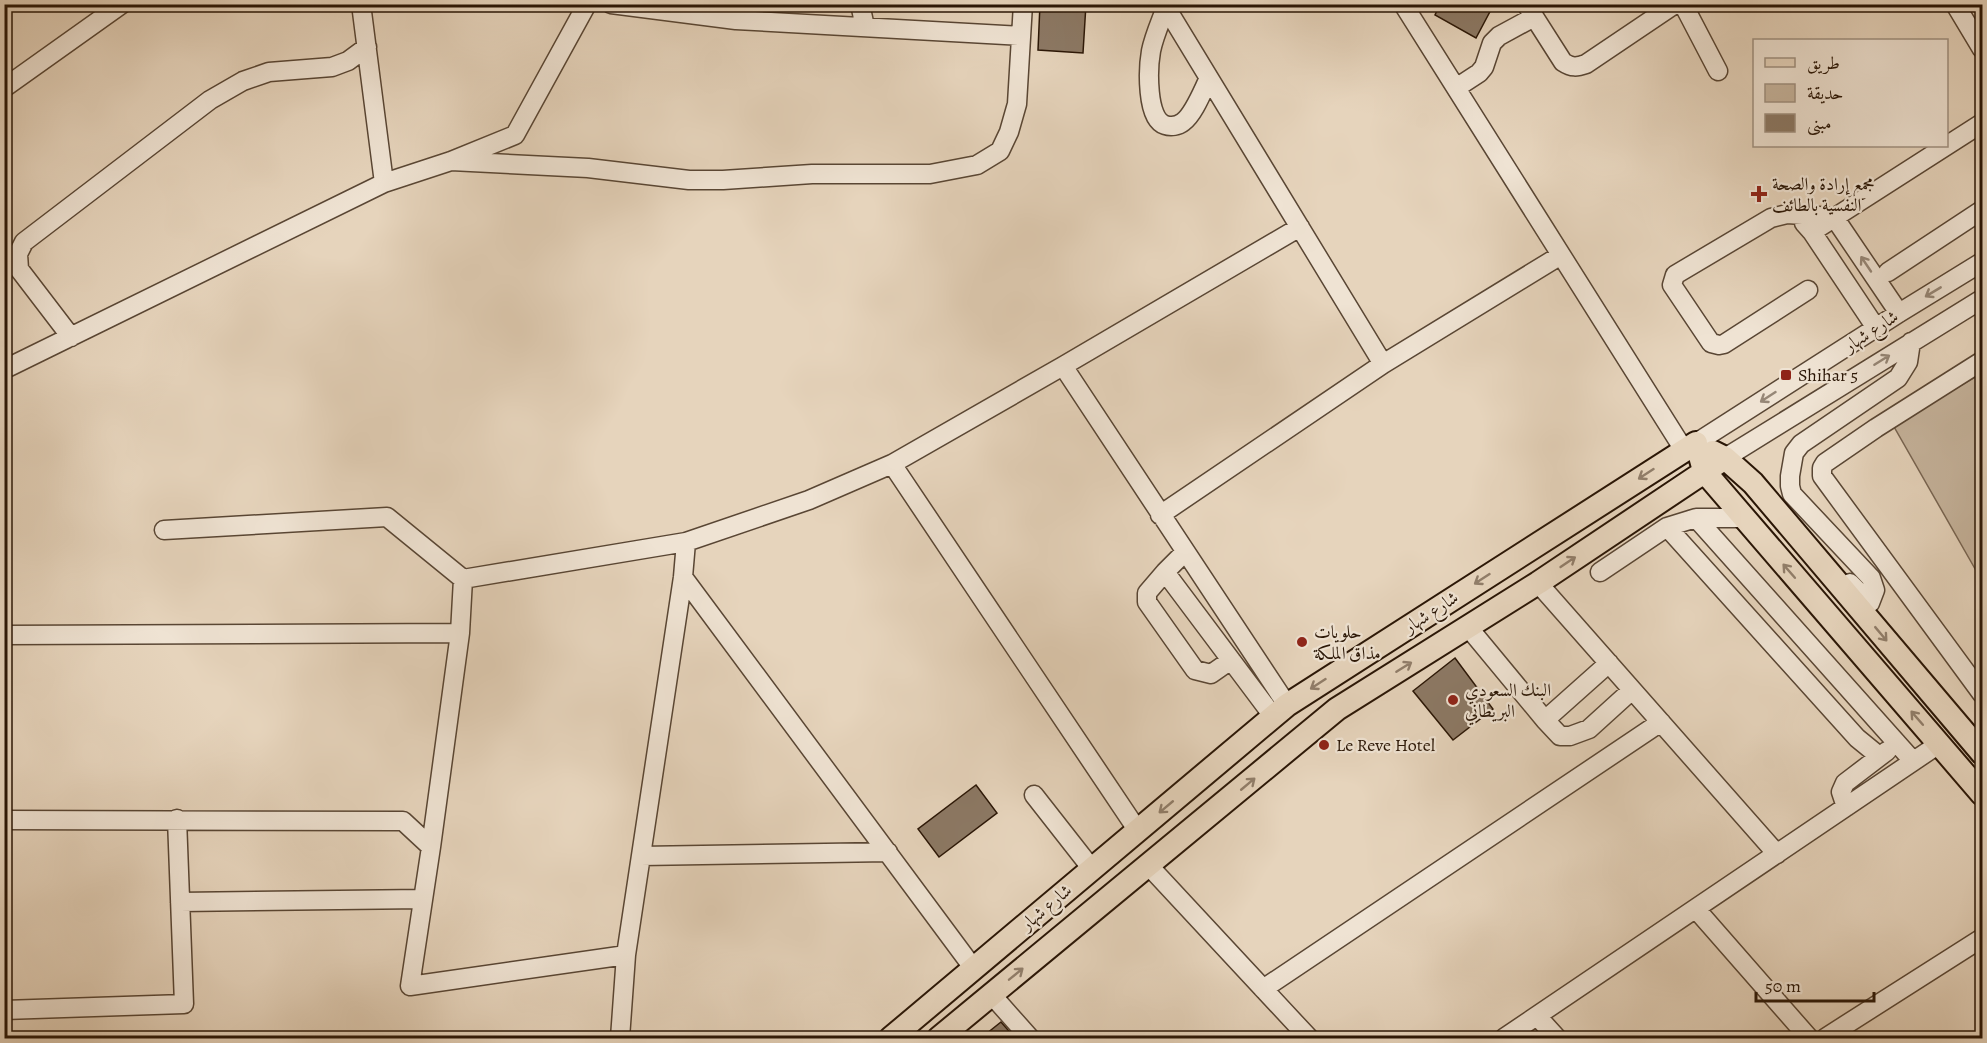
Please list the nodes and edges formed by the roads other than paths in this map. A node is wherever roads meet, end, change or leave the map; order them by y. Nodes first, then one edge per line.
1 (122, 4) edge
2 (361, 4) edge
3 (587, 4) edge
4 (611, 4) edge
5 (860, 4) edge
6 (1023, 4) edge
7 (1403, 4) edge
8 (1675, 4) edge
9 (1683, 4) edge
10 (1954, 4) edge
11 (1165, 6) edge
12 (1530, 11) edge
13 (740, 12) edge
14 (865, 27) junction
15 (1022, 36) junction
16 (367, 47) junction
17 (1983, 49) edge
18 (1718, 71) dead end
19 (1209, 78) junction
20 (4, 88) edge
21 (1456, 88) junction
22 (1983, 123) edge
23 (1948, 145) edge
24 (1945, 147) edge
25 (451, 161) junction
26 (384, 183) junction
27 (1983, 210) edge
28 (1796, 215) junction
29 (1834, 217) junction
30 (1300, 227) junction
31 (1812, 232) junction
32 (1561, 255) junction
33 (1983, 262) edge
34 (1888, 272) dead end
35 (1808, 290) dead end
36 (1983, 299) edge
37 (1899, 313) junction
38 (1876, 328) junction
39 (71, 337) junction
40 (1911, 342) junction
41 (1983, 361) edge
42 (1383, 364) junction
43 (1063, 366) junction
44 (9, 367) dead end
45 (1690, 447) junction
46 (1725, 458) junction
47 (892, 464) junction
48 (1704, 471) junction
49 (1753, 483) junction
50 (1160, 515) junction
51 (1696, 518) junction
52 (1744, 518) junction
53 (1667, 527) junction
54 (164, 530) dead end
55 (687, 542) junction
56 (1185, 552) junction
57 (1888, 565) junction
58 (1165, 572) junction
59 (1600, 572) dead end
60 (683, 577) junction
61 (1871, 578) junction
62 (463, 579) junction
63 (1538, 583) junction
64 (1468, 627) junction
65 (460, 633) junction
66 (4, 635) edge
67 (1231, 660) junction
68 (1608, 663) junction
69 (1632, 690) junction
70 (1983, 694) edge
71 (1280, 711) junction
72 (1545, 720) junction
73 (1661, 722) junction
74 (1897, 743) junction
75 (1939, 744) junction
76 (1983, 753) edge
77 (1879, 756) junction
78 (1913, 761) junction
79 (1983, 794) edge
80 (1034, 795) dead end
81 (1846, 807) junction
82 (177, 819) junction
83 (4, 820) edge
84 (1138, 831) junction
85 (432, 847) junction
86 (888, 852) junction
87 (1777, 854) junction
88 (641, 856) junction
89 (1149, 866) junction
90 (1092, 869) junction
91 (423, 898) junction
92 (180, 902) junction
93 (1696, 909) junction
94 (1983, 938) edge
95 (626, 955) junction
96 (974, 969) junction
97 (1263, 989) junction
98 (991, 994) junction
99 (4, 1011) edge
100 (1537, 1016) junction
101 (620, 1038) edge
102 (891, 1038) edge
103 (939, 1038) edge
104 (1030, 1038) edge
105 (1309, 1038) edge
106 (1504, 1038) edge
107 (1557, 1038) edge
108 (1809, 1038) edge
109 (1825, 1038) edge

1 - 20 street
2 - 16 street
3 - 25 street
4 - 13 street
5 - 14 street
6 - 15 street
7 - 21 street
8 - 12 street
9 - 18 street
10 - 17 street
11 - 19 street
11 - 19 street
12 - 21 street
13 - 14 street
14 - 15 street
15 - 25 street
16 - 26 street
16 - 39 street
19 - 30 street
21 - 32 street
22 - 23 street
24 - 29 street
25 - 26 street
26 - 39 street
27 - 34 street
28 - 29 street
28 - 31 street
28 - 35 street
29 - 31 street
37 -> 29 street
30 - 42 street
30 - 43 street
31 - 38 street
32 - 42 street
32 - 45 street
33 -> 37 street, شارع شهار
36 - 40 street, شارع شهار
37 - 38 street, شارع شهار
38 -> 45 street, شارع شهار
39 - 44 street
46 -> 40 street, شارع شهار
40 - 61 street
41 - 57 street
42 - 50 street
43 - 47 street
43 - 50 street
45 - 46 main road
45 - 48 main road
45 -> 71 main road, شارع شهار
46 - 48 main road, شارع شهار
46 - 49 main road
47 - 55 street
47 - 84 street
48 - 52 main road
63 -> 48 main road, شارع شهار
49 - 61 street
49 -> 76 main road
50 - 56 street
51 - 52 street
51 - 53 street
51 - 74 street
75 -> 52 main road
53 - 59 street
53 - 77 street
54 - 62 street
55 - 60 street
55 - 62 street
56 - 58 street
56 - 71 street
57 - 61 street
57 - 70 street
58 - 67 street
58 - 67 street
60 - 86 street
60 - 88 street
62 - 65 street
63 - 64 main road, شارع شهار
63 - 68 street
64 - 72 street
89 -> 64 main road, شارع شهار
65 - 66 street
65 - 85 street
67 - 71 street
68 - 69 street
68 - 72 street
69 - 72 street
69 - 73 street
71 -> 84 main road, شارع شهار
73 - 87 street
73 - 97 street
74 - 77 street
74 - 78 street
75 - 78 street
75 - 79 main road
77 - 81 street
78 - 81 street
80 - 90 street
81 - 87 street
82 - 83 street
82 - 85 street
82 - 92 street
84 - 90 main road, شارع شهار
85 - 91 street
86 - 88 street
86 - 96 street
87 - 93 street
88 - 95 street
89 - 97 street
98 -> 89 main road, شارع شهار
90 - 96 main road, شارع شهار
91 - 92 street
91 - 95 street
92 - 99 street
93 - 100 street
93 - 108 street
94 - 109 street
95 - 101 street
96 - 102 main road, شارع شهار
97 - 105 street
98 - 103 main road, شارع شهار
98 - 104 street
100 - 106 street
100 - 107 street

